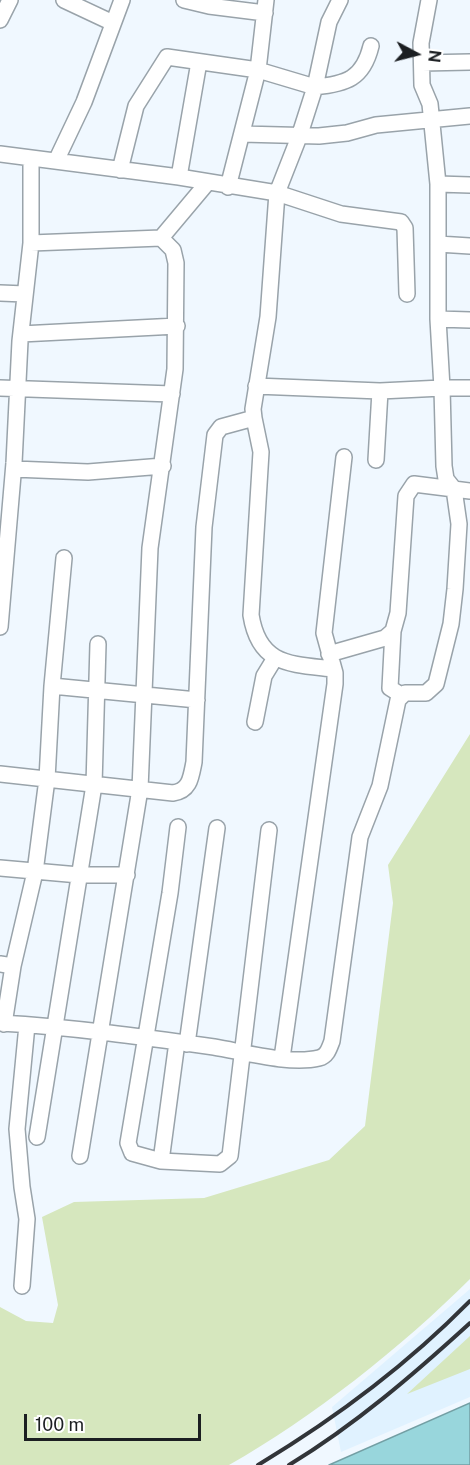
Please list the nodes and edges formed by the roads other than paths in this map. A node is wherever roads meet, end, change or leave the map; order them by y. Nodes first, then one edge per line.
1 (10, 0) edge
2 (64, 0) edge
3 (122, 0) edge
4 (184, 0) edge
5 (340, 0) edge
6 (429, 0) edge
7 (265, 6) edge
8 (0, 20) edge
9 (114, 23) junction
10 (371, 46) dead end
11 (198, 62) junction
12 (470, 62) edge
13 (422, 63) junction
14 (258, 70) junction
15 (315, 87) junction
16 (470, 116) edge
17 (430, 119) junction
18 (242, 134) junction
19 (299, 137) junction
20 (0, 154) edge
21 (31, 159) junction
22 (56, 161) junction
23 (120, 170) junction
24 (179, 177) junction
25 (208, 182) junction
26 (438, 184) junction
27 (470, 184) edge
28 (228, 187) junction
29 (277, 193) junction
30 (161, 238) junction
31 (31, 243) junction
32 (438, 244) junction
33 (470, 246) edge
34 (0, 293) edge
35 (26, 294) junction
36 (407, 294) dead end
37 (438, 319) junction
38 (470, 320) edge
39 (177, 326) junction
40 (21, 334) junction
41 (256, 386) junction
42 (0, 388) edge
43 (18, 388) junction
44 (442, 388) junction
45 (470, 388) edge
46 (380, 391) junction
47 (172, 394) junction
48 (254, 418) junction
49 (344, 457) dead end
50 (376, 460) dead end
51 (9, 465) edge
52 (163, 465) junction
53 (454, 489) junction
54 (470, 491) edge
55 (64, 558) dead end
56 (0, 627) edge
57 (393, 631) junction
58 (98, 644) dead end
59 (275, 658) junction
60 (332, 662) junction
61 (52, 686) junction
62 (97, 690) junction
63 (143, 695) junction
64 (401, 695) junction
65 (197, 700) junction
66 (255, 722) dead end
67 (0, 774) edge
68 (47, 779) junction
69 (94, 785) junction
70 (140, 789) junction
71 (178, 827) dead end
72 (217, 828) dead end
73 (269, 830) dead end
74 (0, 868) edge
75 (35, 872) junction
76 (79, 875) junction
77 (127, 875) junction
78 (7, 965) edge
79 (2, 1024) edge
80 (27, 1025) junction
81 (54, 1028) junction
82 (100, 1032) junction
83 (145, 1038) junction
84 (182, 1043) junction
85 (242, 1052) junction
86 (282, 1058) junction
87 (37, 1137) dead end
88 (80, 1156) dead end
89 (161, 1161) junction
90 (22, 1286) dead end

1 - 8 street
2 - 9 street
3 - 9 street
4 - 7 street
5 - 15 street
6 - 13 street
7 - 14 street
9 - 22 street
10 - 15 street
11 - 14 street
11 - 23 street
11 - 24 street
12 - 13 street
13 - 17 street
14 - 15 street
14 - 18 street
15 - 19 street
16 - 17 street
17 - 19 street
17 - 26 street
18 - 19 street
18 - 28 street
19 - 29 street
20 - 21 street
21 - 22 street
21 - 31 street
22 - 23 street
23 - 24 street
24 - 25 street
25 - 28 street
25 - 30 street
26 - 27 street
26 - 32 street
28 - 29 street
29 - 36 street
29 - 41 street
30 - 31 street
30 - 39 street
31 - 35 street
32 - 33 street
32 - 37 street
34 - 35 street
35 - 40 street
37 - 38 street
37 - 44 street
39 - 40 street
39 - 47 street
40 - 43 street
41 - 46 street
41 - 48 street
42 - 43 street
43 - 47 street
43 - 51 street
44 - 45 street
44 - 46 street
44 - 53 street
46 - 50 street
47 - 52 street
48 - 59 street
48 - 65 street
49 - 60 street
51 - 52 street
51 - 56 street
52 - 63 street
53 - 54 street
53 - 57 street
53 - 64 street
55 - 61 street
57 - 60 street
57 - 64 street
58 - 62 street
59 - 60 street
59 - 66 street
60 - 86 street
61 - 62 street
61 - 68 street
62 - 63 street
62 - 69 street
63 - 65 street
63 - 70 street
64 - 86 street
65 - 70 street
67 - 68 street
68 - 69 street
68 - 75 street
69 - 70 street
69 - 76 street
70 - 77 street
71 - 83 street
72 - 84 street
73 - 85 street
74 - 75 street
75 - 76 street
75 - 78 street
76 - 77 street
76 - 81 street
77 - 82 street
78 - 79 street
79 - 80 street
80 - 81 street
80 - 90 street
81 - 82 street
81 - 87 street
82 - 83 street
82 - 88 street
83 - 84 street
83 - 89 street
84 - 85 street
84 - 89 street
85 - 86 street
85 - 89 street

